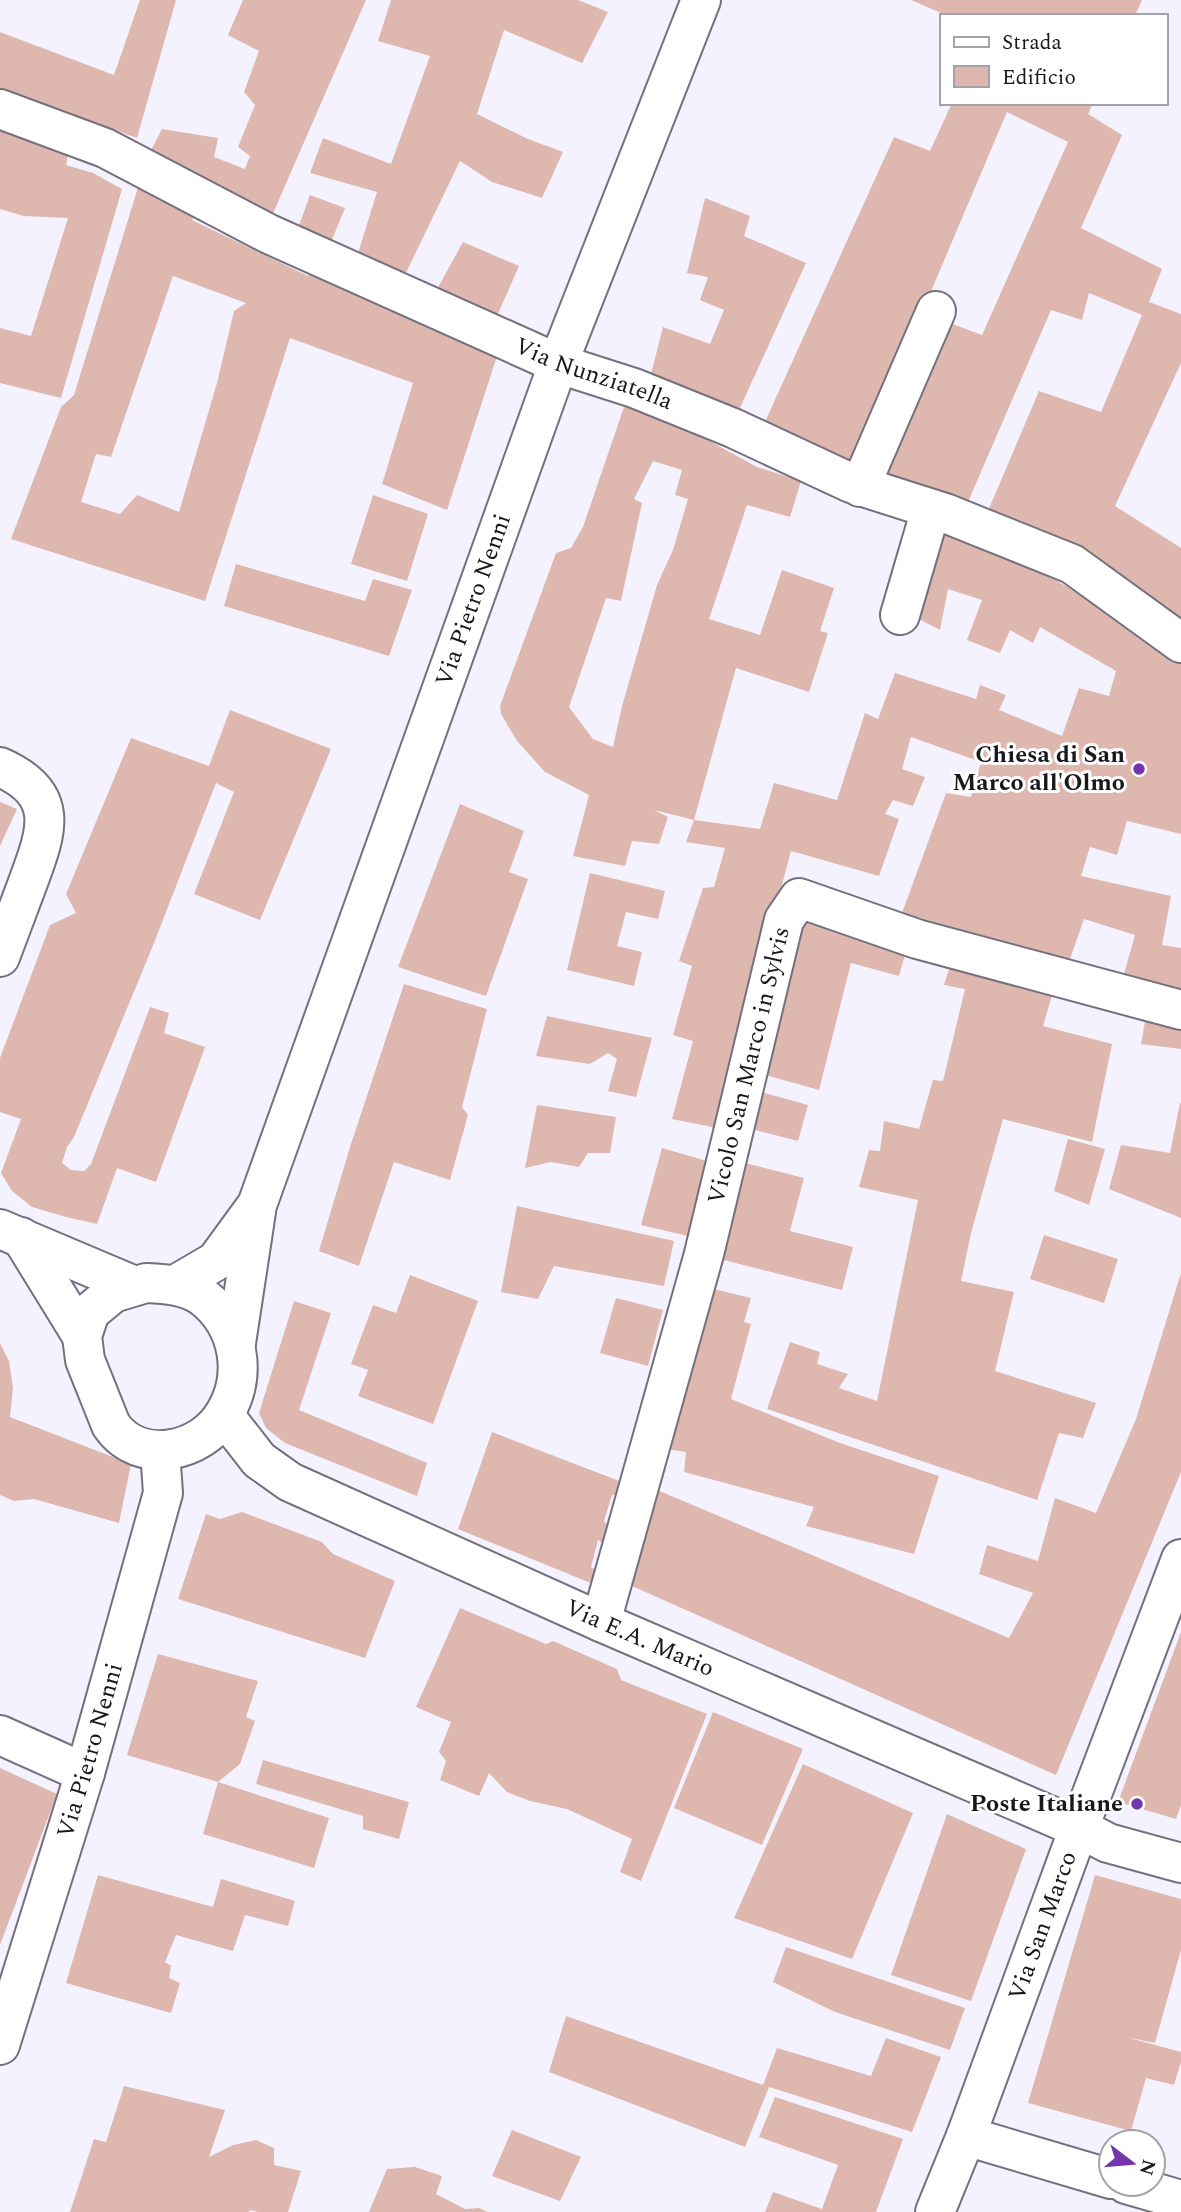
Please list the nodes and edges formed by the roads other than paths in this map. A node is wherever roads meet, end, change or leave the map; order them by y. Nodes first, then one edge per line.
1 (701, 0) edge
2 (0, 110) edge
3 (936, 311) dead end
4 (559, 364) junction
5 (860, 487) junction
6 (931, 509) junction
7 (900, 615) dead end
8 (1181, 643) edge
9 (0, 766) edge
10 (0, 957) edge
11 (1181, 1010) edge
12 (257, 1205) junction
13 (11, 1233) edge
14 (175, 1285) junction
15 (135, 1286) junction
16 (82, 1336) junction
17 (236, 1343) junction
18 (224, 1415) junction
19 (160, 1451) junction
20 (1181, 1559) edge
21 (601, 1622) junction
22 (0, 1735) edge
23 (85, 1773) junction
24 (1079, 1828) junction
25 (1181, 1863) edge
26 (0, 2045) edge
27 (966, 2136) junction
28 (1097, 2175) edge
29 (934, 2212) edge

1 - 4 street, Via Pietro Nenni
2 - 4 street, Via Nunziatella
3 - 5 street
4 - 5 street, Via Nunziatella
4 - 12 street, Via Pietro Nenni
5 - 6 street, Via Nunziatella
6 - 7 street
6 - 8 street, Via Nunziatella
9 - 10 street
11 - 21 street, Vicolo San Marco in Sylvis
12 - 14 street, Via Pietro Nenni
12 - 17 street, Via Pietro Nenni
13 - 15 street
13 - 16 street
14 - 15 street
14 - 17 street
15 - 16 street
16 - 19 street
17 - 18 street
18 - 19 street
18 - 21 street, Via E.A. Mario
19 - 23 street, Via Pietro Nenni
20 - 24 street, Via San Marco
21 - 24 street, Via E.A. Mario
22 - 23 street
23 - 26 street, Via Pietro Nenni
24 - 25 street, Via E.A. Mario
24 - 27 street, Via San Marco
27 - 28 street
27 - 29 street, Via San Marco

